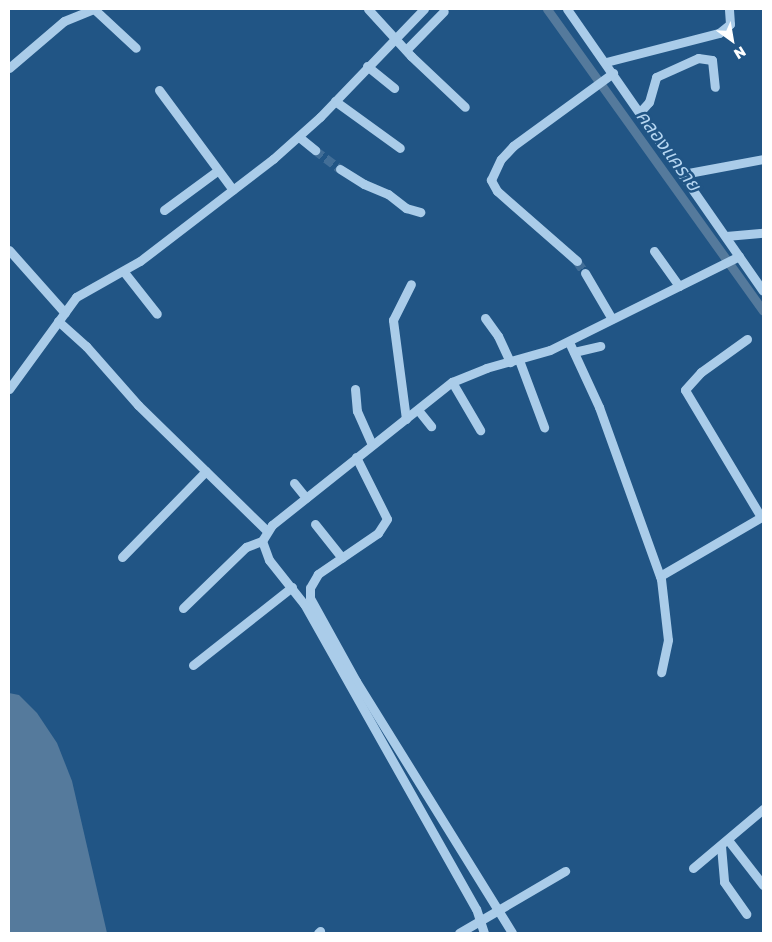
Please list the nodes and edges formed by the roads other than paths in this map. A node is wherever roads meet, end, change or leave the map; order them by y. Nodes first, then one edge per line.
1 (94, 9) edge
2 (370, 9) edge
3 (424, 9) edge
4 (729, 9) edge
5 (570, 10) edge
6 (444, 11) dead end
7 (394, 37) junction
8 (136, 48) dead end
9 (406, 50) junction
10 (606, 62) junction
11 (367, 66) junction
12 (9, 68) edge
13 (610, 76) junction
14 (714, 87) dead end
15 (394, 88) dead end
16 (159, 90) dead end
17 (335, 101) junction
18 (466, 107) dead end
19 (640, 112) junction
20 (299, 137) junction
21 (400, 148) dead end
22 (315, 150) tunnel mouth
23 (763, 159) edge
24 (340, 169) tunnel mouth
25 (217, 171) junction
26 (683, 174) junction
27 (233, 190) junction
28 (164, 210) dead end
29 (420, 212) dead end
30 (763, 233) edge
31 (726, 236) junction
32 (9, 250) edge
33 (654, 251) dead end
34 (735, 259) junction
35 (577, 261) tunnel mouth
36 (124, 272) junction
37 (585, 274) tunnel mouth
38 (411, 284) dead end
39 (679, 286) junction
40 (763, 291) edge
41 (65, 313) junction
42 (157, 314) dead end
43 (485, 318) dead end
44 (612, 319) junction
45 (58, 321) junction
46 (747, 339) dead end
47 (569, 342) junction
48 (600, 346) dead end
49 (574, 352) junction
50 (514, 361) junction
51 (452, 382) junction
52 (9, 389) edge
53 (355, 389) dead end
54 (418, 410) junction
55 (406, 419) junction
56 (431, 426) dead end
57 (544, 427) dead end
58 (480, 430) dead end
59 (372, 444) junction
60 (356, 457) junction
61 (206, 471) junction
62 (294, 483) dead end
63 (306, 498) junction
64 (762, 517) edge
65 (315, 524) dead end
66 (266, 531) junction
67 (262, 541) junction
68 (122, 557) dead end
69 (342, 558) junction
70 (660, 576) junction
71 (292, 587) junction
72 (183, 608) dead end
73 (193, 665) dead end
74 (661, 672) dead end
75 (763, 809) edge
76 (724, 843) junction
77 (693, 868) dead end
78 (565, 871) dead end
79 (763, 885) edge
80 (499, 912) junction
81 (746, 914) dead end
82 (481, 922) junction
83 (458, 933) edge
84 (484, 933) edge
85 (512, 933) edge

1 - 8 street
1 - 12 street
2 - 7 street
3 - 7 street
4 - 10 street
5 - 10 street
6 - 9 street
7 - 9 street
7 - 11 street
9 - 18 street
10 - 13 street
11 - 15 street
11 - 17 street
13 - 19 street
13 - 35 street
14 - 19 street
16 - 25 street
17 - 20 street
17 - 21 street
19 - 26 street
20 - 22 street
20 - 27 street
23 - 26 street
24 - 29 street
25 - 27 street
25 - 28 street
26 - 31 street
27 - 36 street
30 - 31 street
31 - 34 street
32 - 41 street
33 - 39 street
34 - 39 street
34 - 40 street
36 - 41 street
36 - 42 street
37 - 44 street
38 - 55 street
39 - 44 street
41 - 45 street
43 - 50 street
44 - 47 street
45 - 52 street
45 - 61 street
46 - 64 street
47 - 49 street
47 - 50 street
48 - 49 street
49 - 70 street
50 - 51 street
50 - 57 street
51 - 54 street
51 - 58 street
53 - 59 street
54 - 55 street
54 - 56 street
55 - 59 street
59 - 60 street
60 - 63 street
60 - 69 street
61 - 66 street
61 - 68 street
62 - 63 street
63 - 66 street
64 - 70 street
65 - 69 street
66 - 67 street
67 - 71 street
67 - 72 street
69 - 80 street
70 - 74 street
71 - 73 street
71 - 82 street
75 - 76 street
76 - 77 street
76 - 79 street
76 - 81 street
78 - 80 street
80 - 82 street
80 - 85 street
82 - 83 street
82 - 84 street

